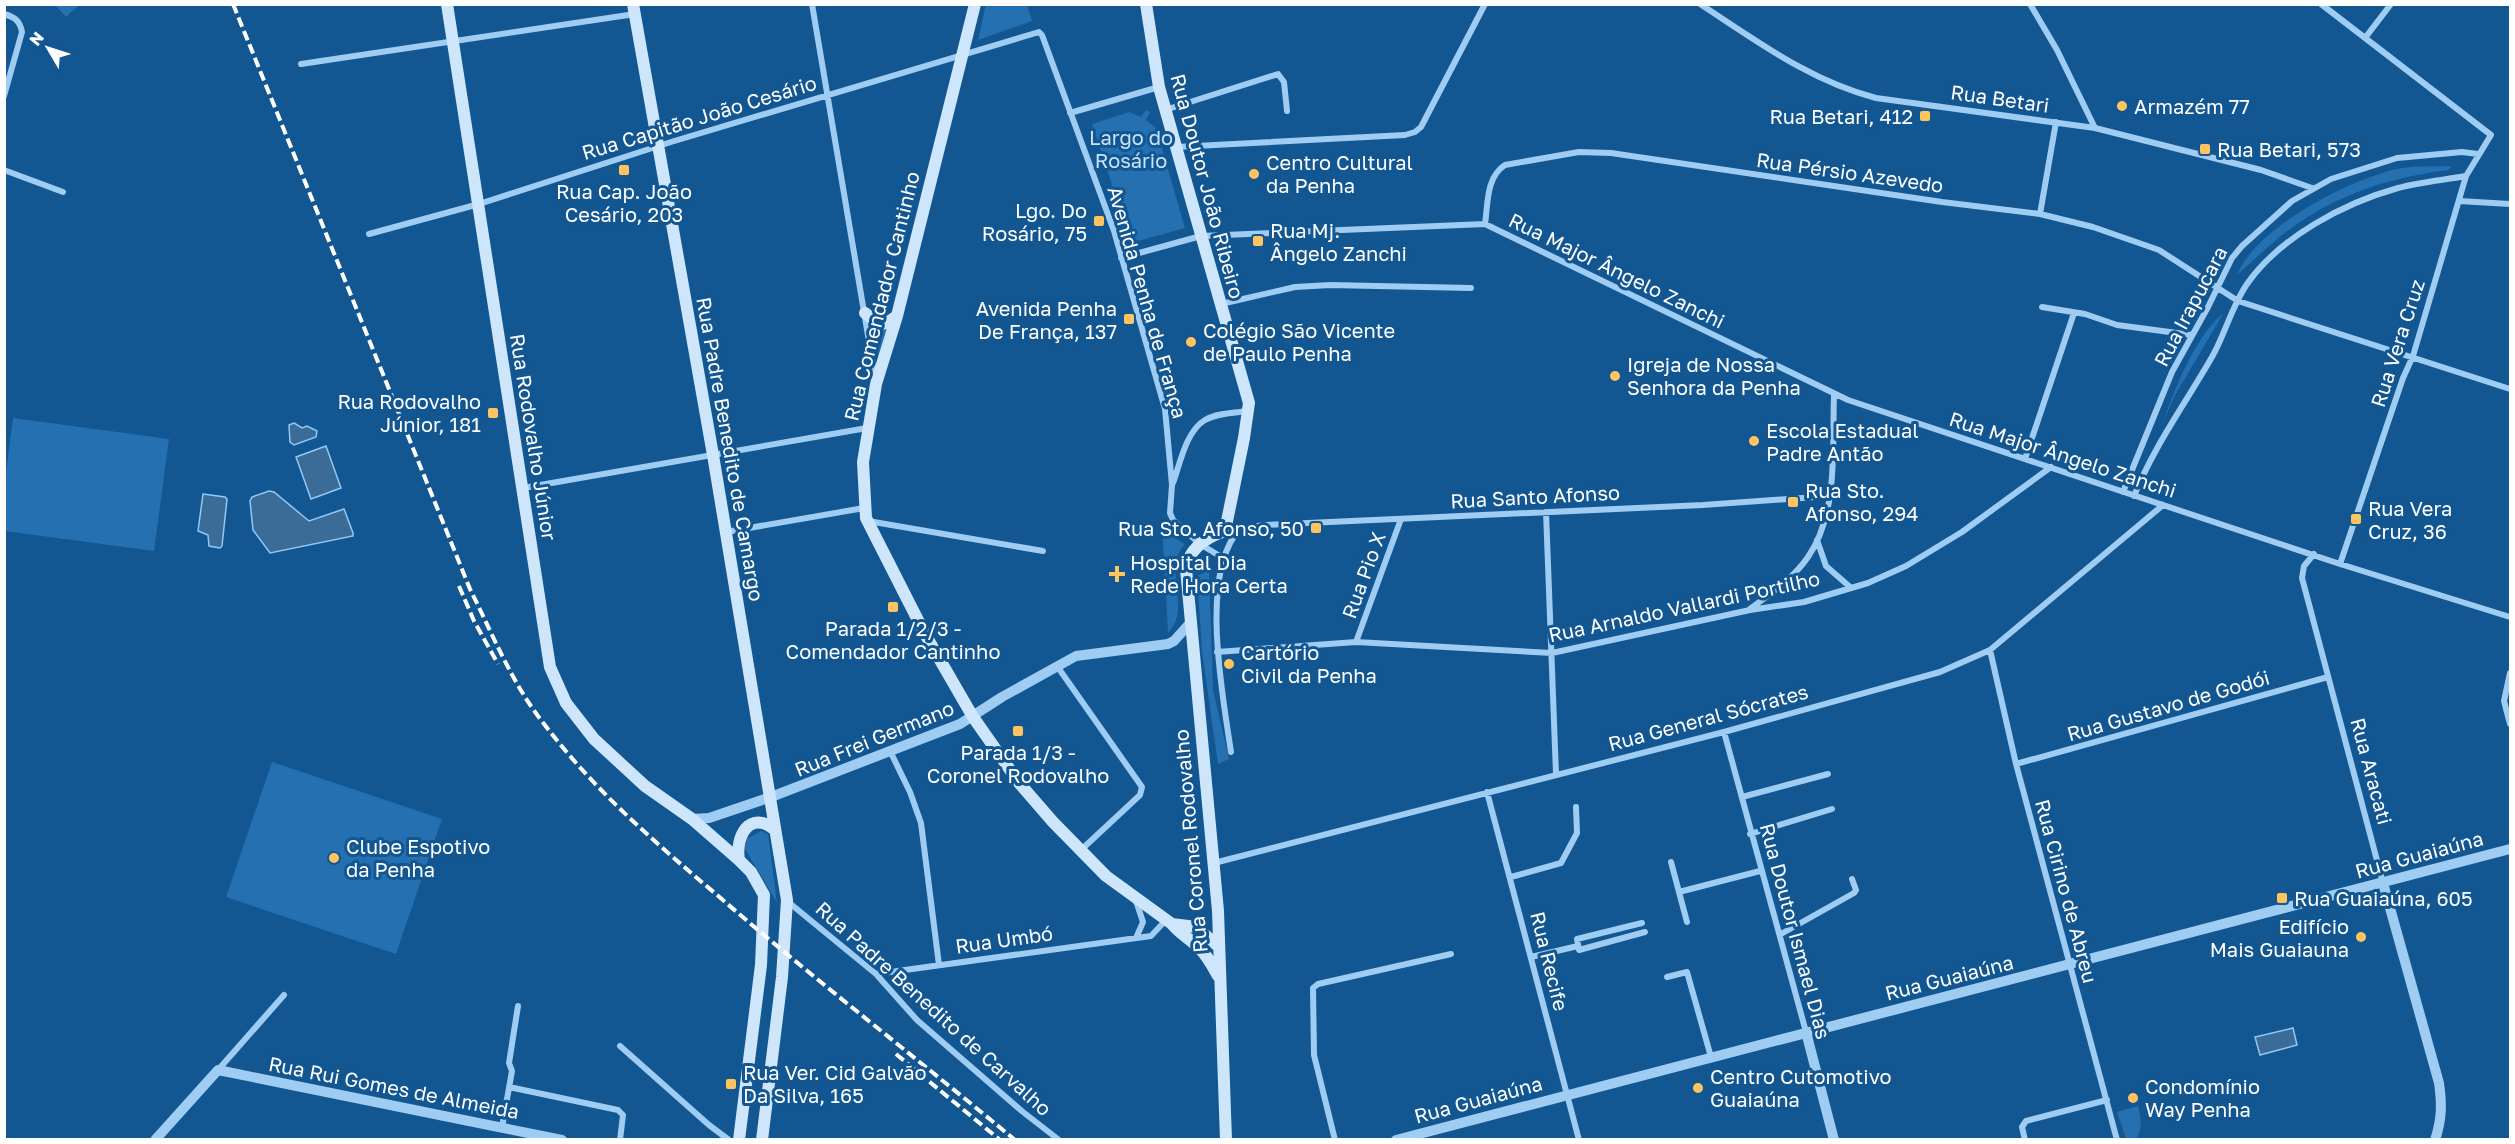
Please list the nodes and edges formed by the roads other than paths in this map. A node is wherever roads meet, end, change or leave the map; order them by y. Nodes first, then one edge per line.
1 (447, 4) edge
2 (812, 4) edge
3 (975, 4) edge
4 (1146, 4) edge
5 (1485, 4) edge
6 (1701, 4) edge
7 (2030, 4) edge
8 (2321, 4) edge
9 (2391, 4) edge
10 (634, 9) edge
11 (4, 14) edge
12 (1039, 32) joint
13 (2365, 38) junction
14 (453, 42) junction
15 (963, 54) junction
16 (301, 64) dead end
17 (1159, 87) junction
18 (4, 96) edge
19 (826, 96) junction
20 (1166, 110) junction
21 (1287, 111) dead end
22 (1070, 113) junction
23 (2056, 122) junction
24 (2095, 128) junction
25 (657, 146) junction
26 (1175, 147) junction
27 (2478, 154) junction
28 (4, 170) edge
29 (2466, 176) junction
30 (2312, 188) junction
31 (63, 192) dead end
32 (2459, 201) junction
33 (479, 204) junction
34 (2511, 204) edge
35 (2040, 214) junction
36 (1485, 224) junction
37 (369, 234) dead end
38 (1201, 236) junction
39 (1121, 258) junction
40 (1470, 288) dead end
41 (2217, 288) junction
42 (2238, 301) junction
43 (1220, 304) junction
44 (2042, 307) dead end
45 (865, 313) junction
46 (2074, 313) junction
47 (897, 316) junction
48 (2192, 335) junction
49 (2413, 356) junction
50 (876, 384) junction
51 (2511, 389) edge
52 (1834, 395) junction
53 (1248, 411) junction
54 (867, 428) junction
55 (713, 455) junction
56 (2025, 459) junction
57 (2050, 467) junction
58 (1172, 485) junction
59 (522, 488) junction
60 (2123, 492) junction
61 (1830, 496) junction
62 (2134, 496) junction
63 (2163, 506) junction
64 (864, 508) junction
65 (1546, 512) junction
66 (1230, 515) junction
67 (1401, 519) junction
68 (867, 521) junction
69 (1241, 527) junction
70 (1225, 531) junction
71 (726, 532) junction
72 (1817, 540) junction
73 (1200, 544) junction
74 (1043, 551) dead end
75 (2314, 554) junction
76 (1223, 558) junction
77 (2340, 564) junction
78 (1850, 587) junction
79 (1750, 610) junction
80 (2511, 617) edge
81 (1191, 622) junction
82 (1356, 642) junction
83 (1990, 650) junction
84 (1217, 652) junction
85 (1552, 653) junction
86 (1056, 666) junction
87 (2511, 673) edge
88 (2328, 677) junction
89 (2508, 707) edge
90 (973, 717) junction
91 (2511, 724) edge
92 (1724, 732) junction
93 (891, 753) junction
94 (1231, 753) dead end
95 (2016, 764) junction
96 (1556, 774) junction
97 (1828, 774) dead end
98 (1487, 792) junction
99 (1742, 797) junction
100 (771, 798) junction
101 (1576, 807) dead end
102 (1832, 809) dead end
103 (692, 819) junction
104 (775, 830) junction
105 (1750, 834) junction
106 (2511, 849) edge
107 (1081, 850) junction
108 (739, 860) junction
109 (1671, 862) dead end
110 (1213, 863) junction
111 (1760, 871) junction
112 (1511, 877) junction
113 (1852, 879) dead end
114 (2383, 883) junction
115 (1679, 892) junction
116 (787, 900) junction
117 (1136, 900) junction
118 (1169, 922) junction
119 (1687, 922) dead end
120 (1642, 923) dead end
121 (1645, 932) dead end
122 (1781, 934) junction
123 (1136, 938) junction
124 (1578, 946) junction
125 (1220, 947) junction
126 (1451, 954) dead end
127 (1531, 957) junction
128 (2069, 964) junction
129 (939, 965) junction
130 (876, 974) junction
131 (1667, 977) dead end
132 (1220, 979) junction
133 (284, 995) dead end
134 (518, 1006) dead end
135 (1806, 1032) junction
136 (620, 1047) dead end
137 (1711, 1057) junction
138 (218, 1070) junction
139 (509, 1088) junction
140 (1568, 1094) junction
141 (2107, 1100) junction
142 (502, 1127) junction
143 (155, 1140) edge
144 (562, 1140) edge
145 (620, 1140) edge
146 (729, 1140) edge
147 (739, 1140) edge
148 (762, 1140) edge
149 (1059, 1140) edge
150 (1226, 1140) edge
151 (1335, 1140) edge
152 (1396, 1140) edge
153 (1579, 1140) edge
154 (1833, 1140) edge
155 (2025, 1140) edge
156 (2117, 1140) edge
157 (2435, 1140) edge

1 - 14 main road, Rua Rodovalho Júnior
2 - 19 street
3 - 15 main road, Rua Comendador Cantinho
4 - 17 main road, Rua Doutor João Ribeiro
5 - 26 street
6 - 23 street, Rua Betari
7 - 24 street
8 - 13 street
9 - 13 street
10 - 14 street
10 - 25 main road, Rua Padre Benedito de Camargo
11 - 18 street
12 - 15 street, Rua Capitão João Cesário
12 - 22 street, Avenida Penha de França
13 - 27 street, Rua Vera Cruz
14 - 16 street
14 - 33 main road, Rua Rodovalho Júnior
15 - 19 street, Rua Capitão João Cesário
15 - 47 main road, Rua Comendador Cantinho
17 - 20 main road, Rua Doutor João Ribeiro
17 - 22 street
19 - 25 street, Rua Capitão João Cesário
19 - 45 street
20 - 21 street
20 - 26 main road, Rua Doutor João Ribeiro
22 - 39 street, Avenida Penha de França
23 - 24 street, Rua Betari
23 - 35 street
24 - 30 street, Rua Betari
25 - 33 street, Rua Capitão João Cesário
25 - 55 main road, Rua Padre Benedito de Camargo
26 - 38 main road, Rua Doutor João Ribeiro
27 - 29 street, Rua Vera Cruz
27 - 30 street, Rua Irapucara
28 - 31 street
29 - 32 street, Rua Vera Cruz
29 - 42 street, Rua Irapucara
30 - 41 street, Rua Irapucara
32 - 34 street
32 - 49 street, Rua Vera Cruz
33 - 37 street, Rua Capitão João Cesário
33 - 59 main road, Rua Rodovalho Júnior
35 - 36 street, Rua Pérsio Azevedo
35 - 41 street, Rua Pérsio Azevedo
36 - 38 street, Rua Major Ângelo Zanchi
36 - 52 street, Rua Major Ângelo Zanchi
38 - 39 street
38 - 43 main road, Rua Doutor João Ribeiro
39 - 58 street, Avenida Penha de França
40 - 43 street
41 - 42 street, Rua Pérsio Azevedo
41 - 48 street, Rua Irapucara
42 - 49 street, Rua Pérsio Azevedo
42 - 62 street, Rua Irapucara
43 - 53 main road, Rua Doutor João Ribeiro
44 - 46 street
45 - 47 main road
45 - 50 street
46 - 48 street
46 - 56 street
47 - 50 main road, Rua Comendador Cantinho
48 - 60 street, Rua Irapucara
49 - 51 street, Rua Pérsio Azevedo
49 - 77 street, Rua Vera Cruz
50 - 54 main road, Rua Comendador Cantinho
52 - 56 street, Rua Major Ângelo Zanchi
52 - 61 street
53 - 58 street
53 - 66 main road, Rua Doutor João Ribeiro
54 - 55 street
54 - 64 main road, Rua Comendador Cantinho
55 - 59 street
55 - 71 main road, Rua Padre Benedito de Camargo
56 - 57 street, Rua Major Ângelo Zanchi
57 - 60 street, Rua Major Ângelo Zanchi
57 - 78 street, Rua Arnaldo Vallardi Portilho
58 - 73 street, Avenida Penha de França
59 - 103 main road, Rua Rodovalho Júnior
60 - 62 street, Rua Major Ângelo Zanchi
61 - 65 street, Rua Santo Afonso
61 - 72 street
62 - 63 street, Rua Major Ângelo Zanchi
63 - 75 street, Rua Major Ângelo Zanchi
63 - 83 street, Rua General Sócrates
64 - 68 main road, Rua Comendador Cantinho
64 - 71 street
65 - 67 street, Rua Santo Afonso
65 - 85 street
66 - 69 street
66 - 70 main road, Rua Doutor João Ribeiro
67 - 69 street, Rua Santo Afonso
67 - 82 street, Rua Pio X
68 - 74 street
68 - 90 main road, Rua Comendador Cantinho
69 - 70 street, Rua Santo Afonso
69 - 76 street
70 - 73 main road
71 - 100 main road, Rua Padre Benedito de Camargo
72 - 78 street
72 - 79 street
73 - 76 street, Avenida Penha de França
73 - 81 main road, Rua Coronel Rodovalho
75 - 77 street, Rua Major Ângelo Zanchi
75 - 88 street, Rua Aracati
76 - 84 street
77 - 80 street, Rua Major Ângelo Zanchi
78 - 79 street, Rua Arnaldo Vallardi Portilho
79 - 85 street, Rua Arnaldo Vallardi Portilho
81 - 86 street, Rua Frei Germano
81 - 110 main road, Rua Coronel Rodovalho
82 - 84 street, Rua Arnaldo Vallardi Portilho
82 - 85 street, Rua Arnaldo Vallardi Portilho
83 - 92 street, Rua General Sócrates
83 - 95 street, Rua Cirino de Abreu
84 - 94 street
85 - 96 street
86 - 90 street, Rua Frei Germano
86 - 107 street
87 - 89 street
88 - 95 street, Rua Gustavo de Godói
88 - 114 street, Rua Aracati
89 - 91 street
90 - 93 street, Rua Frei Germano
90 - 107 main road, Rua Comendador Cantinho
92 - 96 street, Rua General Sócrates
92 - 99 street, Rua Doutor Ismael Dias
93 - 100 street, Rua Frei Germano
93 - 129 street
95 - 128 street, Rua Cirino de Abreu
96 - 98 street, Rua General Sócrates
97 - 99 street
98 - 110 street, Rua General Sócrates
98 - 112 street, Rua Recife
99 - 105 street, Rua Doutor Ismael Dias
100 - 103 street, Rua Frei Germano
100 - 104 main road, Rua Padre Benedito de Camargo
101 - 112 street
102 - 105 street
103 - 108 main road, Rua Rodovalho Júnior
104 - 108 main road
104 - 116 main road, Rua Padre Benedito de Camargo
105 - 111 street, Rua Doutor Ismael Dias
106 - 114 street, Rua Guaiaúna
107 - 117 main road, Rua Comendador Cantinho
108 - 147 main road, Rua Rodovalho Júnior
109 - 115 street
110 - 125 main road, Rua Coronel Rodovalho
111 - 115 street
111 - 122 street, Rua Doutor Ismael Dias
112 - 127 street, Rua Recife
113 - 122 street
114 - 128 street, Rua Guaiaúna
114 - 157 street, Rua Aracati
115 - 119 street
116 - 130 street, Rua Padre Benedito de Carvalho
116 - 148 main road, Rua Padre Benedito de Camargo
117 - 118 main road, Rua Comendador Cantinho
117 - 123 street
118 - 123 street, Rua Umbó
118 - 125 main road, Rua Comendador Cantinho
118 - 132 main road, Rua Comendador Cantinho
120 - 124 street
121 - 124 street
122 - 135 street, Rua Doutor Ismael Dias
123 - 129 street, Rua Umbó
124 - 127 street
125 - 132 main road, Rua Coronel Rodovalho
126 - 151 street
127 - 140 street, Rua Recife
128 - 135 street, Rua Guaiaúna
128 - 141 street, Rua Cirino de Abreu
129 - 130 street, Rua Umbó
130 - 149 street, Rua Padre Benedito de Carvalho
131 - 137 street
132 - 150 main road, Rua Coronel Rodovalho
133 - 138 street
134 - 139 street
135 - 137 street, Rua Guaiaúna
135 - 154 street, Rua Doutor Ismael Dias
136 - 146 street
137 - 140 street, Rua Guaiaúna
138 - 142 street, Rua Rui Gomes de Almeida
138 - 143 street
139 - 142 street
139 - 145 street
140 - 152 street, Rua Guaiaúna
140 - 153 street, Rua Recife
141 - 155 street
141 - 156 street, Rua Cirino de Abreu
142 - 144 street, Rua Rui Gomes de Almeida

